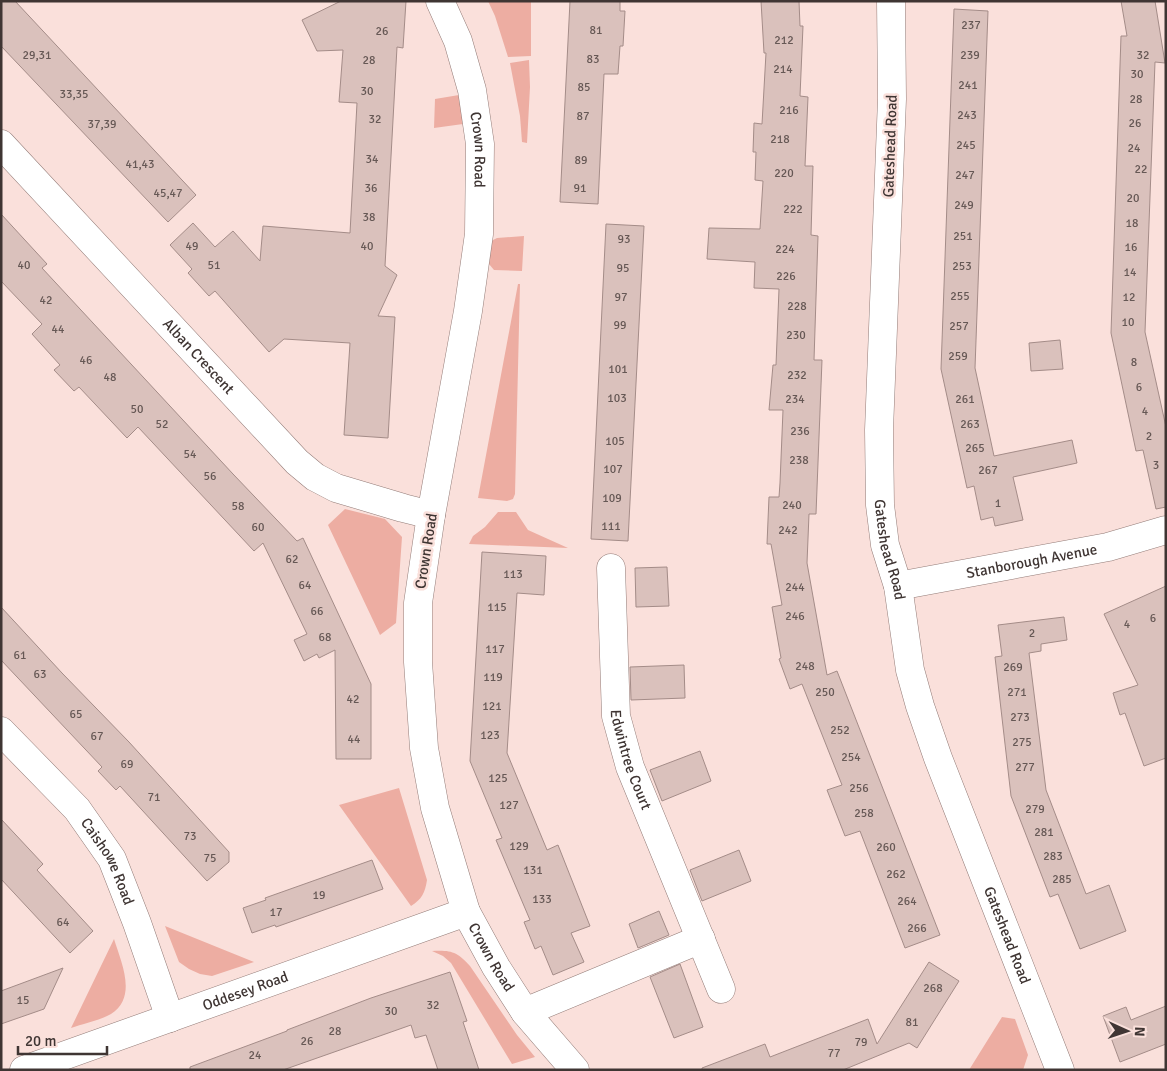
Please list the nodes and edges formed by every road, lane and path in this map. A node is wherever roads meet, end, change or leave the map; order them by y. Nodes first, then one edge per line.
1 (440, 1) edge
2 (891, 1) edge
3 (1, 144) edge
4 (432, 515) junction
5 (1166, 530) edge
6 (611, 568) dead end
7 (898, 586) junction
8 (1, 731) edge
9 (466, 912) junction
10 (701, 939) junction
11 (721, 989) dead end
12 (525, 1012) junction
13 (170, 1018) junction
14 (24, 1070) edge
15 (574, 1070) edge
16 (1060, 1070) edge

1 - 4 street, Crown Road
2 - 7 street, Gateshead Road
3 - 4 street, Alban Crescent
4 - 9 street, Crown Road
5 - 7 street, Stanborough Avenue
6 - 10 street, Edwintree Court
7 - 16 street, Gateshead Road
8 - 13 street, Caishowe Road
9 - 12 street, Crown Road
9 - 13 street, Oddesey Road
10 - 11 street, Edwintree Court
10 - 12 street
12 - 15 street, Crown Road
13 - 14 street, Oddesey Road

